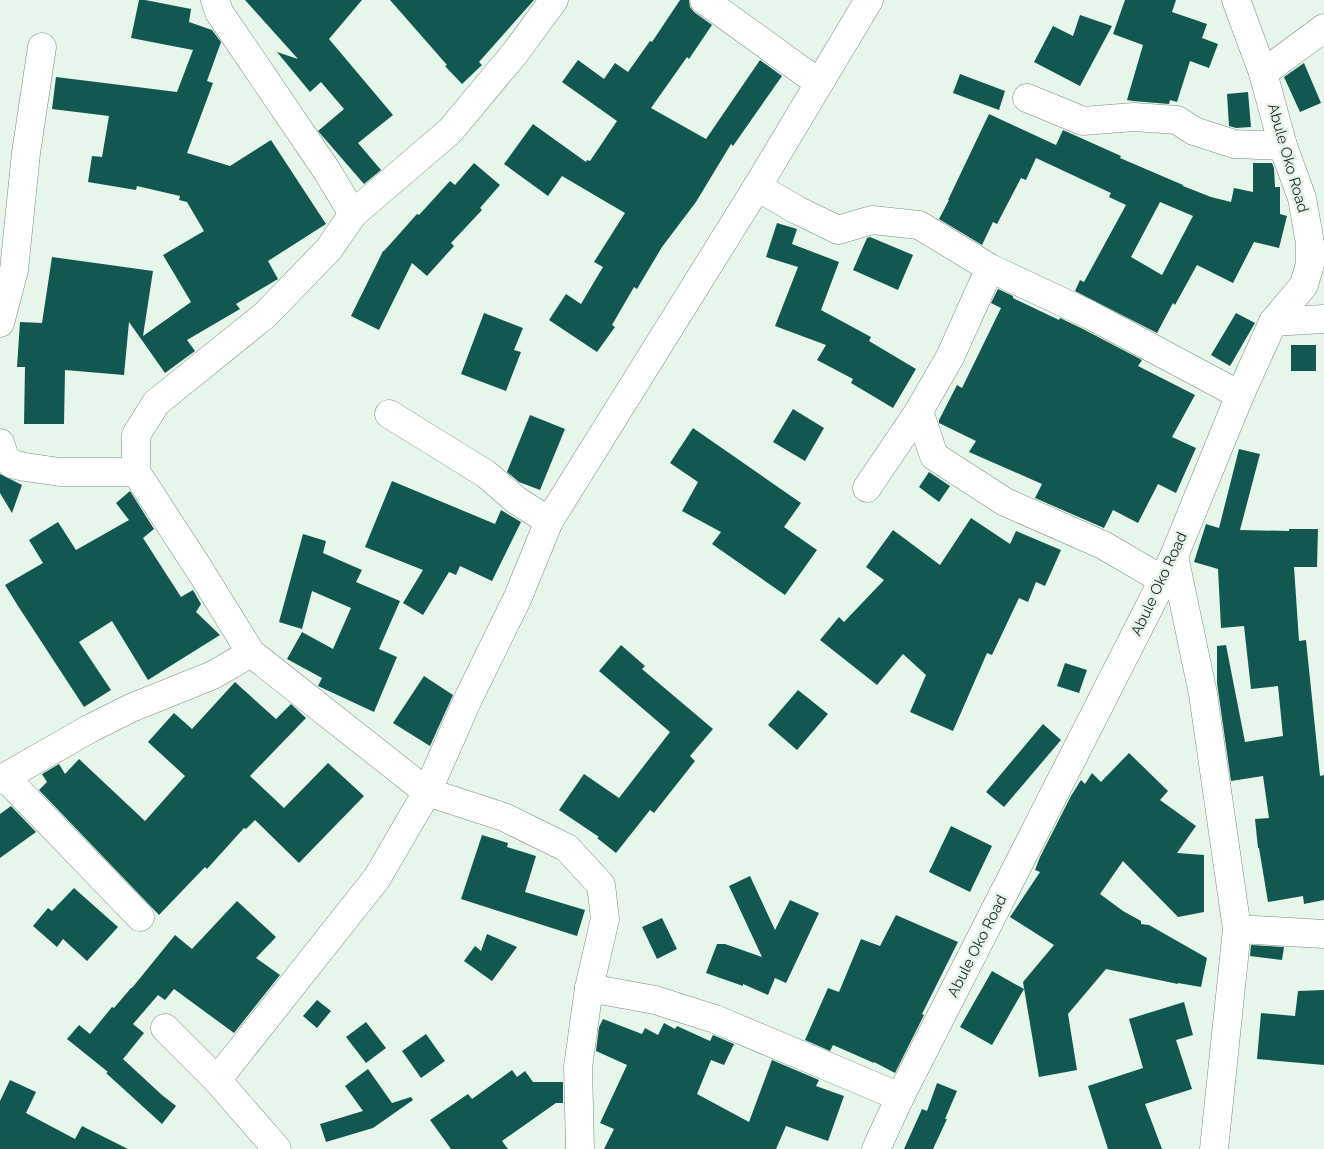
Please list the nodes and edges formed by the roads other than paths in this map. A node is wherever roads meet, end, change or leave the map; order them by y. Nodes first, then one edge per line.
1 (215, 0) edge
2 (554, 0) edge
3 (704, 0) edge
4 (869, 0) edge
5 (1236, 0) edge
6 (1324, 28) edge
7 (42, 47) dead end
8 (1263, 73) junction
9 (820, 83) junction
10 (1028, 98) dead end
11 (1283, 146) junction
12 (757, 187) junction
13 (352, 214) junction
14 (990, 268) junction
15 (1324, 319) edge
16 (1273, 322) junction
17 (0, 323) edge
18 (1240, 395) junction
19 (920, 411) junction
20 (390, 414) dead end
21 (0, 442) edge
22 (136, 472) junction
23 (867, 488) dead end
24 (549, 520) junction
25 (1168, 568) junction
26 (251, 653) junction
27 (3, 778) edge
28 (427, 792) junction
29 (140, 917) dead end
30 (1237, 929) junction
31 (1324, 934) edge
32 (589, 988) junction
33 (164, 1028) dead end
34 (218, 1080) junction
35 (900, 1097) junction
36 (277, 1149) edge
37 (580, 1149) edge
38 (876, 1149) edge
39 (1214, 1149) edge

1 - 13 street
2 - 13 street
3 - 9 street
4 - 9 street
5 - 8 street, Abule Oko Road
6 - 8 street
7 - 17 street
8 - 11 street, Abule Oko Road
9 - 12 street
10 - 11 street
11 - 16 street, Abule Oko Road
12 - 14 street
12 - 24 street
13 - 22 street
14 - 18 street
14 - 19 street
15 - 16 street
16 - 18 street, Abule Oko Road
18 - 25 street, Abule Oko Road
19 - 23 street
19 - 25 street
20 - 24 street
21 - 22 street
22 - 26 street
24 - 28 street
25 - 30 street
25 - 35 street, Abule Oko Road
26 - 27 street
26 - 28 street
27 - 29 street
28 - 32 street
28 - 34 street
30 - 31 street
30 - 39 street
32 - 35 street
32 - 37 street
33 - 34 street
34 - 36 street
35 - 38 street, Abule Oko Road

